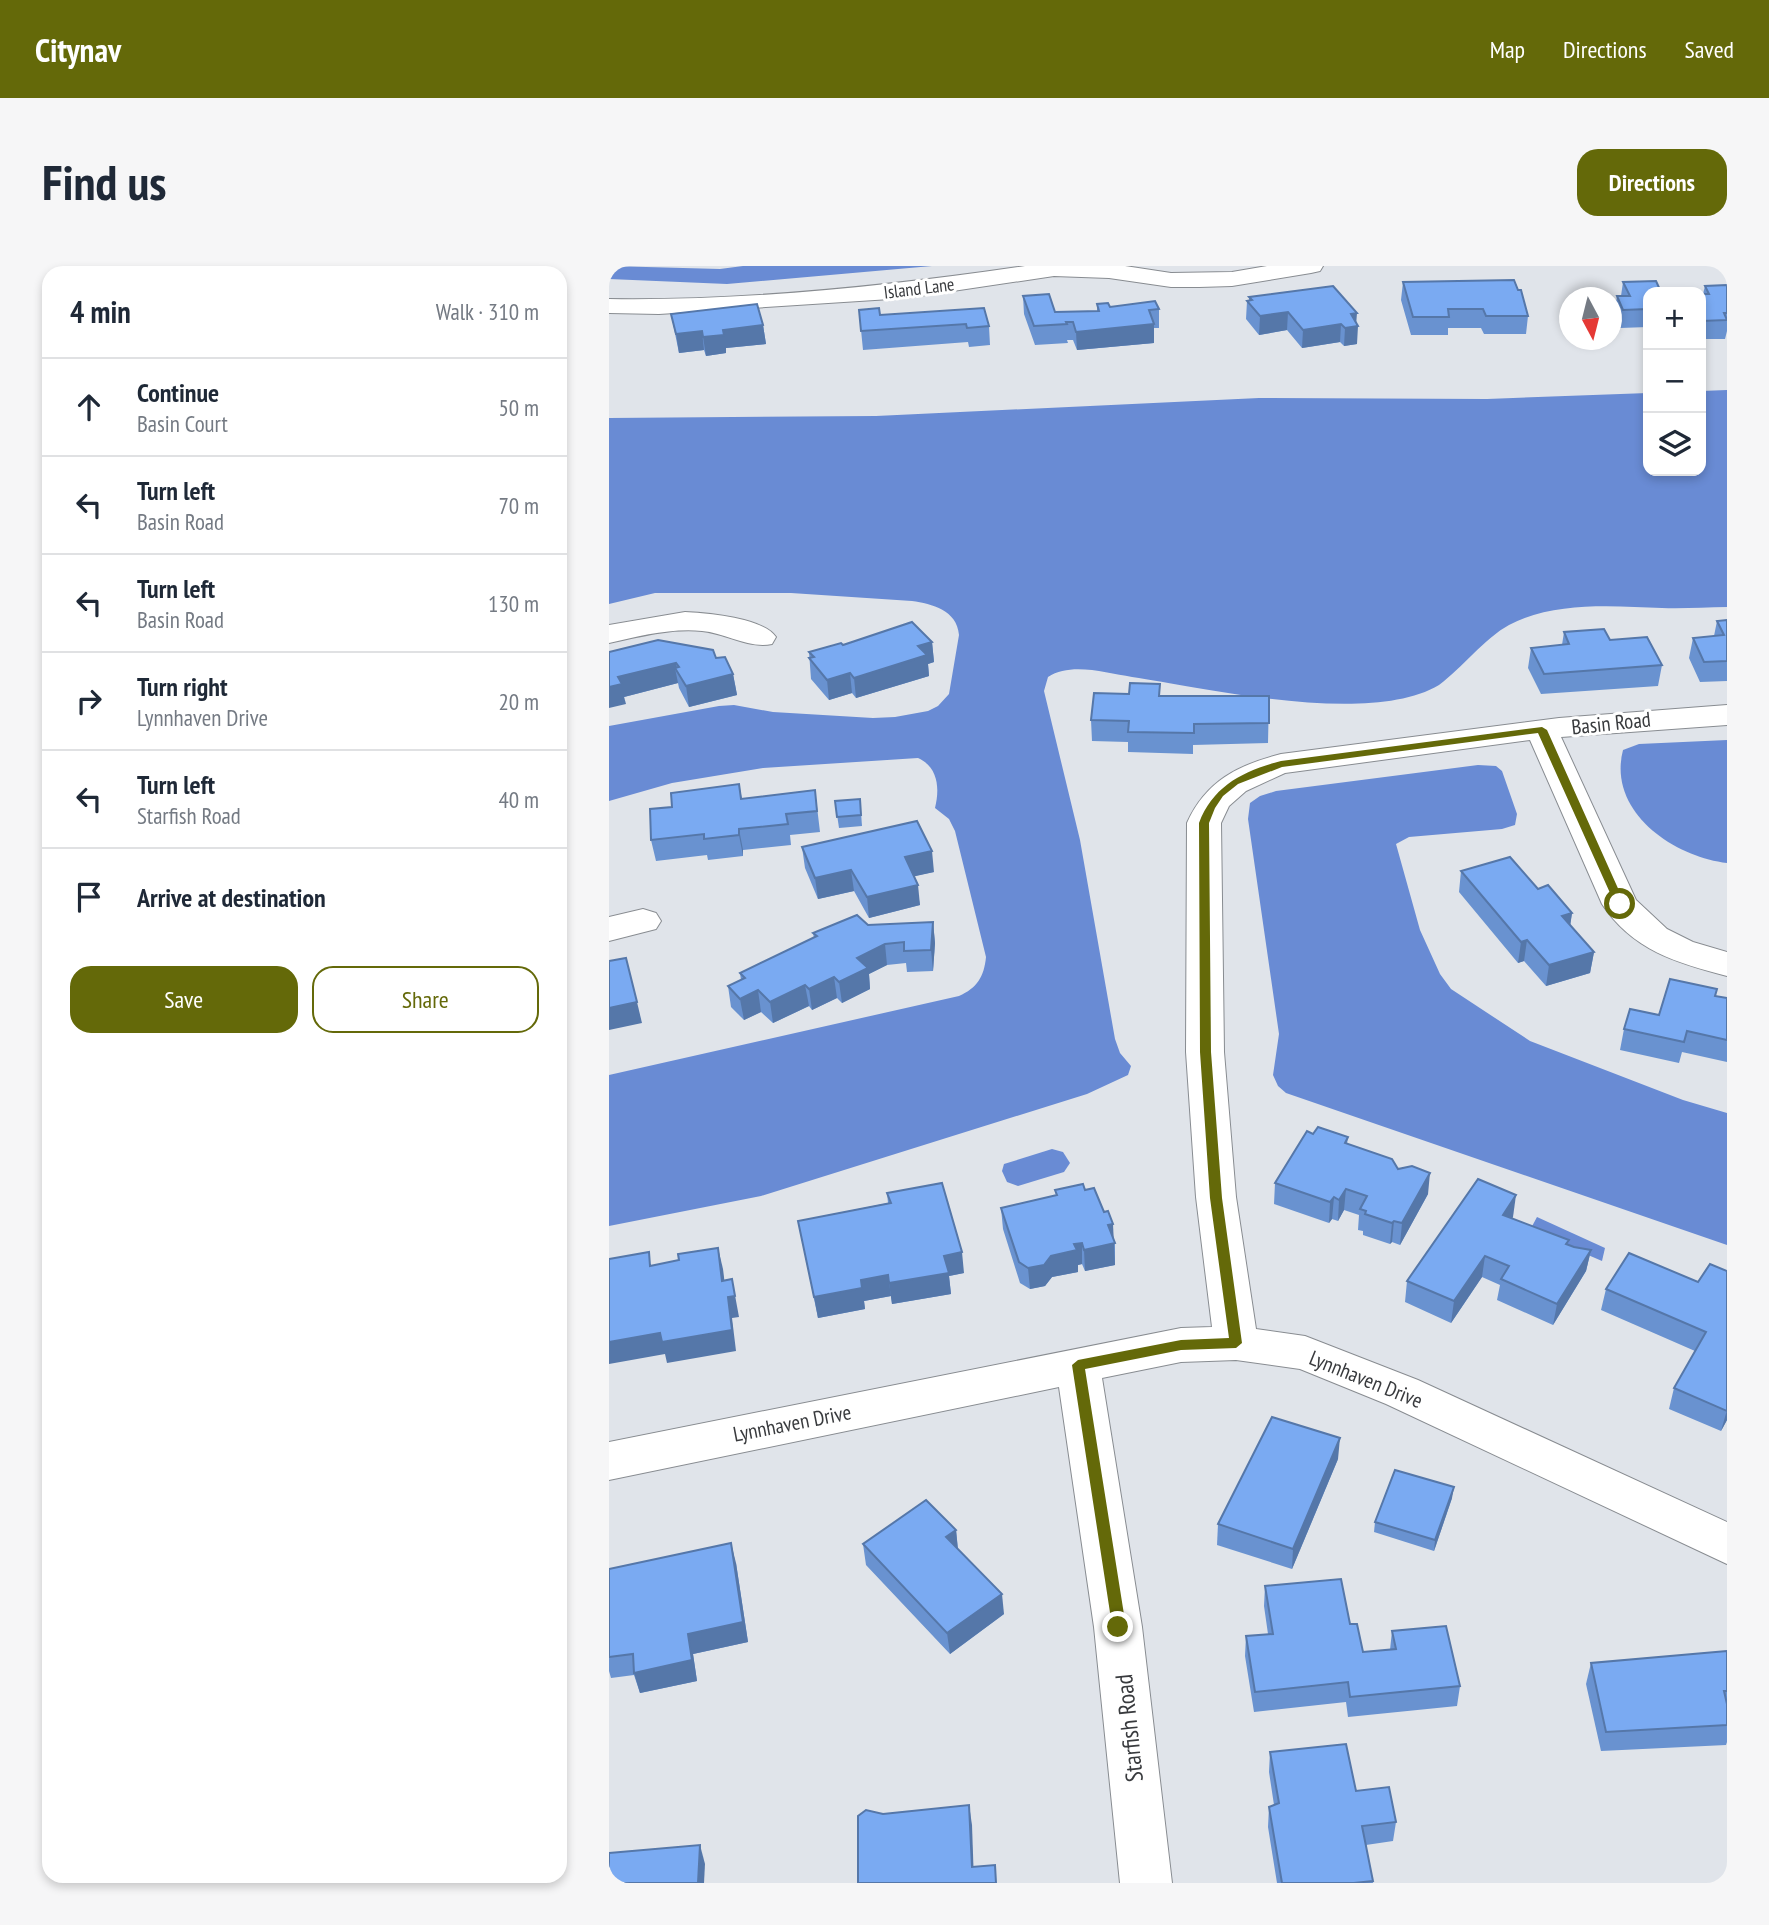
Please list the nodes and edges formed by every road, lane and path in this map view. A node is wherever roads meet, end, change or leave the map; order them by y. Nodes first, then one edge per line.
1 (1311, 266) edge
2 (609, 306) edge
3 (609, 634) edge
4 (761, 637) dead end
5 (1727, 715) edge
6 (1542, 730) junction
7 (1727, 964) edge
8 (1236, 1343) junction
9 (1078, 1365) junction
10 (609, 1461) edge
11 (1727, 1544) edge
12 (1146, 1883) edge

1 - 2 street, Island Lane
3 - 4 street
5 - 6 street, Basin Road
6 - 7 street
6 - 8 street, Basin Road
8 - 9 street, Lynnhaven Drive
8 - 11 street, Lynnhaven Drive
9 - 10 street, Lynnhaven Drive
9 - 12 street, Starfish Road

